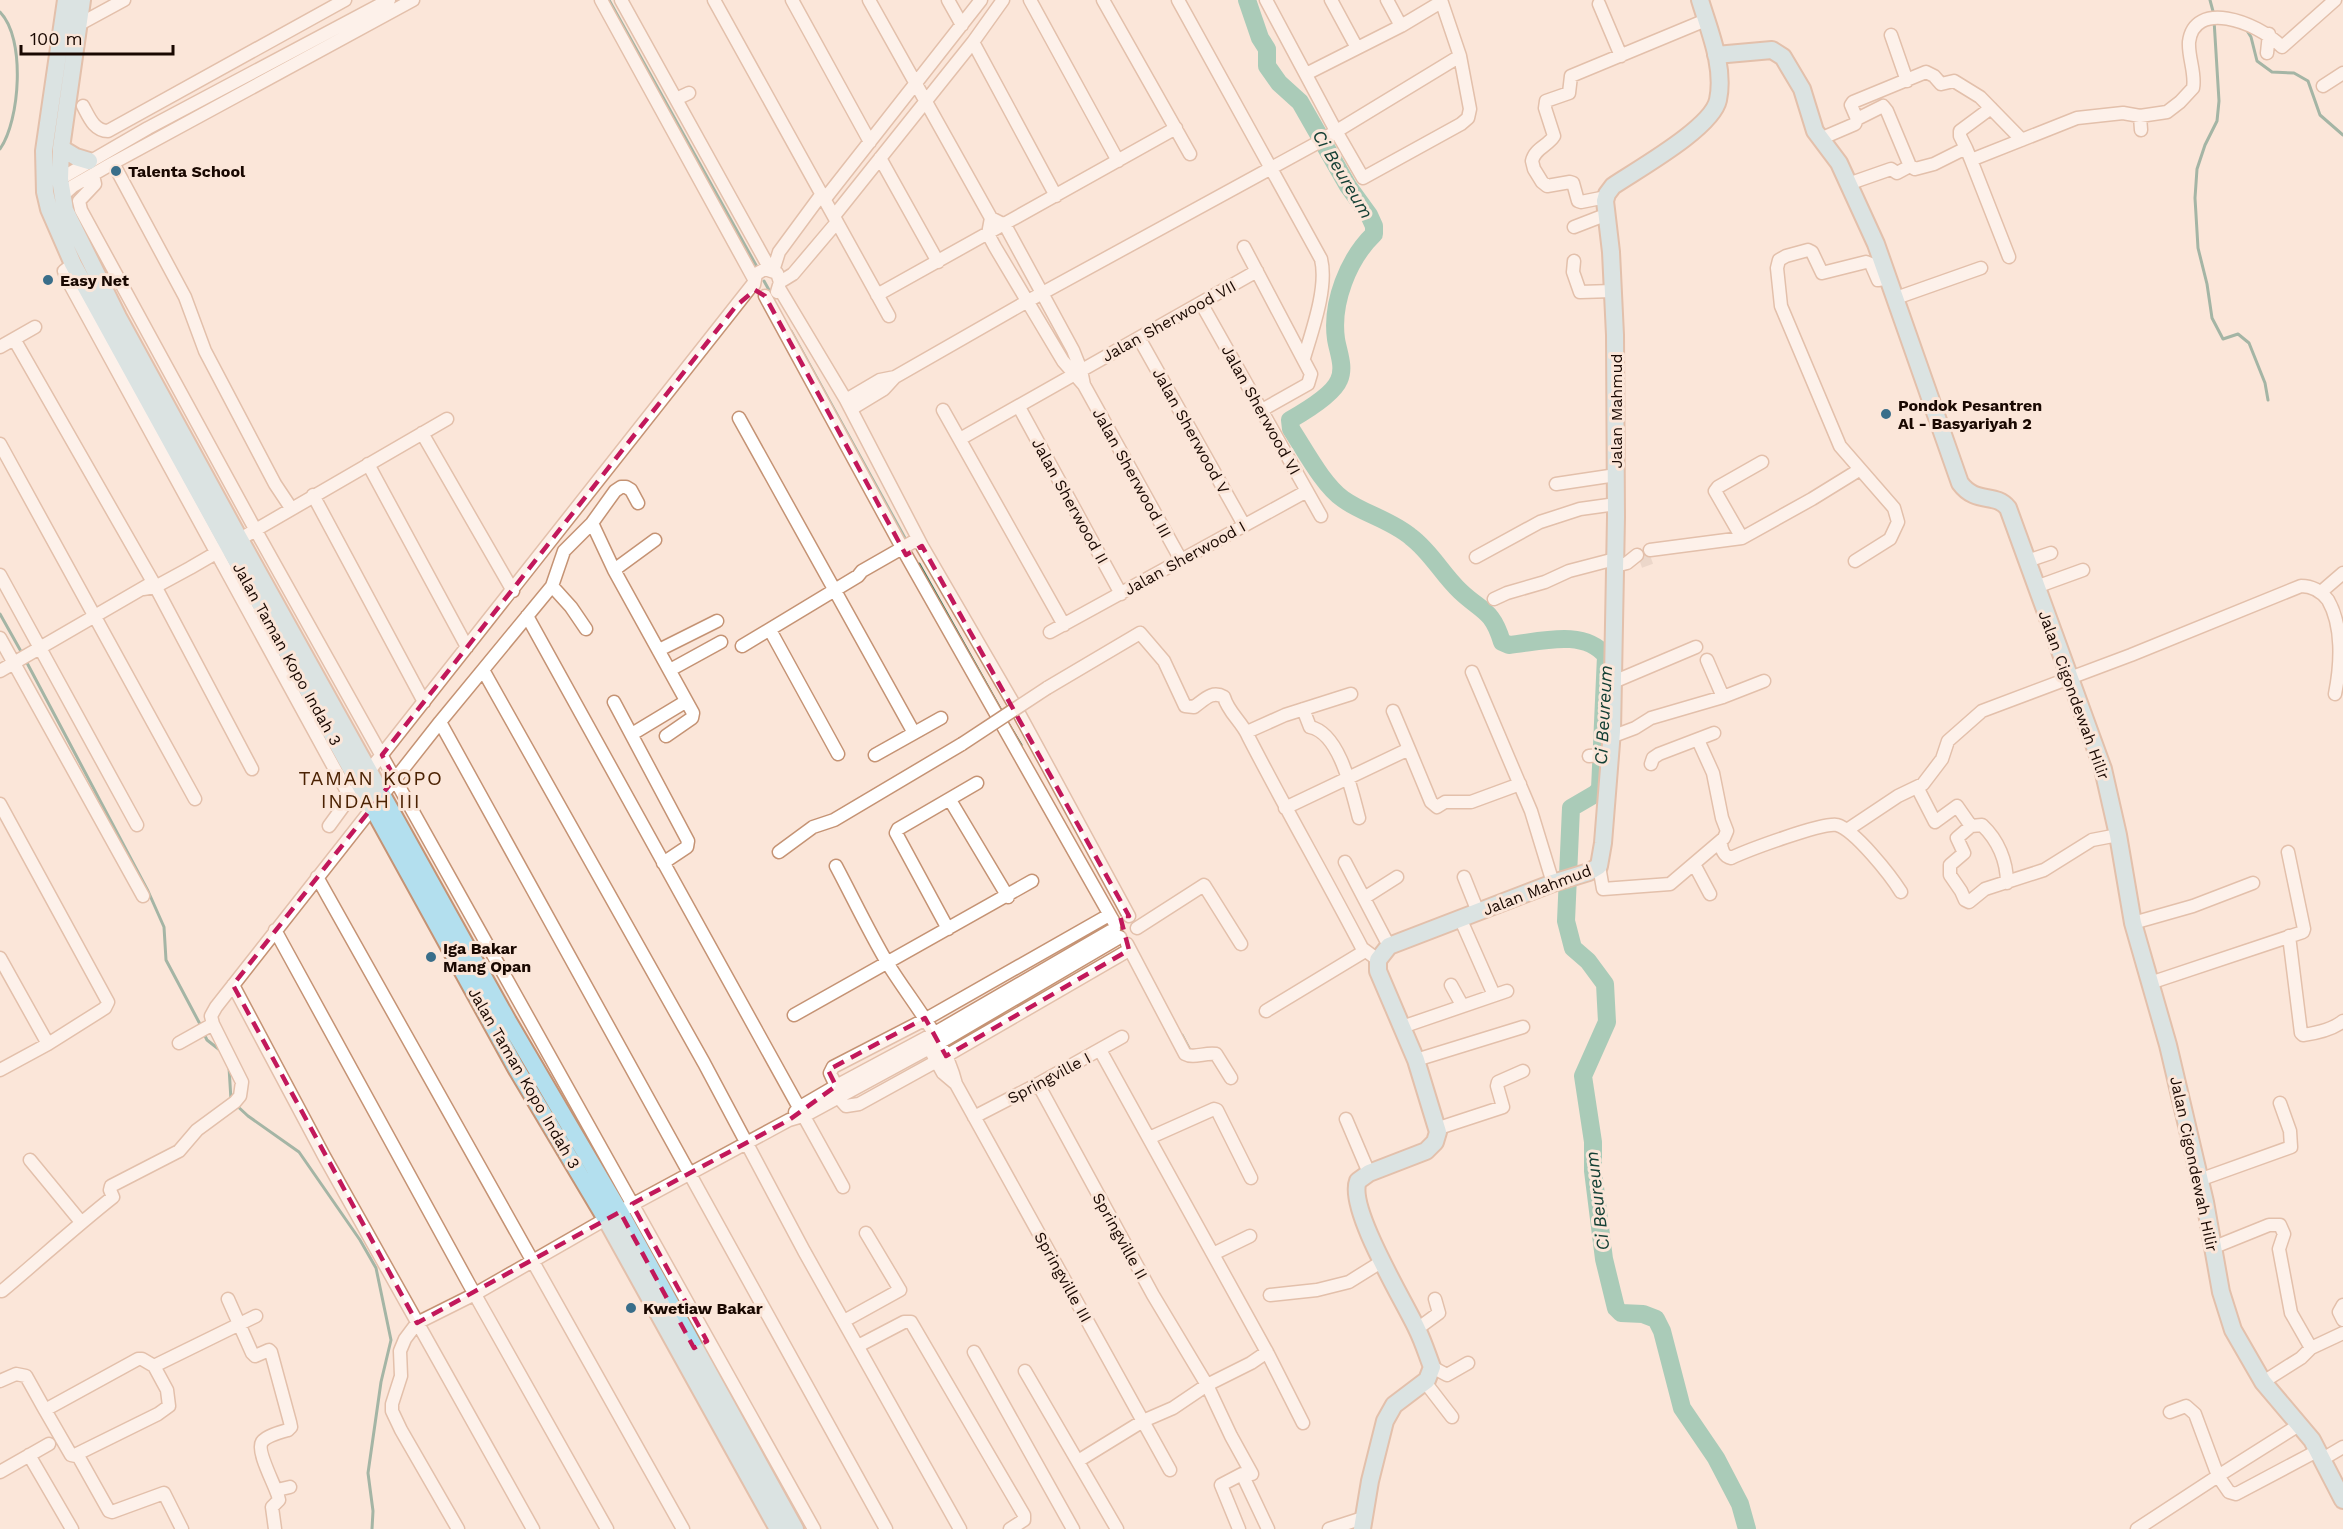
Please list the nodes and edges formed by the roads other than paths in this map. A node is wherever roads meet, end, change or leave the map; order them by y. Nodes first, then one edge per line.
1 (66, 0) edge
2 (82, 0) edge
3 (124, 0) edge
4 (345, 0) edge
5 (389, 0) edge
6 (413, 0) edge
7 (601, 0) edge
8 (621, 0) edge
9 (714, 0) edge
10 (792, 0) edge
11 (869, 0) edge
12 (948, 0) edge
13 (981, 0) edge
14 (1003, 0) edge
15 (1030, 0) edge
16 (1103, 0) edge
17 (1178, 0) edge
18 (1266, 0) edge
19 (1332, 0) edge
20 (1387, 0) edge
21 (1700, 0) edge
22 (2336, 0) edge
23 (1441, 1) edge
24 (1599, 4) dead end
25 (2202, 6) dead end
26 (2225, 6) dead end
27 (2343, 7) edge
28 (1706, 20) junction
29 (78, 25) junction
30 (962, 26) junction
31 (1401, 26) junction
32 (2269, 34) junction
33 (1891, 35) dead end
34 (973, 42) junction
35 (1357, 48) junction
36 (2267, 53) dead end
37 (1716, 55) junction
38 (1460, 56) junction
39 (1621, 56) junction
40 (2343, 73) edge
41 (1306, 74) junction
42 (1907, 81) junction
43 (915, 84) junction
44 (2323, 87) dead end
45 (689, 93) dead end
46 (676, 99) junction
47 (926, 101) junction
48 (83, 106) dead end
49 (1991, 108) junction
50 (140, 113) junction
51 (2140, 116) junction
52 (1857, 119) junction
53 (148, 128) junction
54 (1176, 128) junction
55 (2141, 129) dead end
56 (1332, 134) junction
57 (1820, 139) junction
58 (2022, 140) junction
59 (870, 142) junction
60 (62, 148) junction
61 (1966, 148) junction
62 (1190, 154) dead end
63 (880, 158) junction
64 (1971, 160) junction
65 (1118, 161) junction
66 (113, 163) junction
67 (1910, 166) junction
68 (1270, 167) junction
69 (91, 168) junction
70 (1848, 184) junction
71 (1608, 186) junction
72 (61, 188) junction
73 (1056, 196) junction
74 (822, 198) junction
75 (1605, 214) junction
76 (991, 218) junction
77 (836, 219) junction
78 (1005, 225) junction
79 (1574, 227) dead end
80 (988, 234) junction
81 (1244, 248) dead end
82 (779, 252) junction
83 (2009, 257) dead end
84 (1574, 261) dead end
85 (938, 262) junction
86 (73, 264) junction
87 (1981, 268) dead end
88 (771, 270) junction
89 (1257, 272) junction
90 (793, 274) junction
91 (1889, 278) junction
92 (780, 285) junction
93 (757, 287) junction
94 (1613, 291) junction
95 (1042, 293) junction
96 (877, 295) junction
97 (1896, 298) junction
98 (1026, 302) junction
99 (1201, 303) junction
100 (890, 316) dead end
101 (111, 320) junction
102 (35, 327) dead end
103 (1139, 338) junction
104 (14, 339) junction
105 (0, 347) edge
106 (1304, 358) junction
107 (1077, 372) junction
108 (849, 405) junction
109 (1019, 407) junction
110 (145, 409) junction
111 (944, 410) dead end
112 (1262, 410) junction
113 (739, 418) dead end
114 (447, 419) dead end
115 (422, 433) junction
116 (960, 439) junction
117 (0, 444) edge
118 (1762, 462) dead end
119 (368, 464) junction
120 (1859, 470) junction
121 (1616, 475) junction
122 (1556, 484) dead end
123 (1307, 490) junction
124 (313, 495) junction
125 (638, 502) dead end
126 (1616, 504) junction
127 (291, 508) junction
128 (1321, 516) dead end
129 (592, 523) junction
130 (1244, 525) junction
131 (255, 529) junction
132 (1742, 538) junction
133 (553, 540) junction
134 (656, 540) dead end
135 (920, 542) junction
136 (222, 548) junction
137 (904, 551) junction
138 (564, 552) junction
139 (2051, 553) dead end
140 (1476, 557) dead end
141 (1634, 559) junction
142 (1181, 560) junction
143 (1855, 561) dead end
144 (2027, 561) junction
145 (614, 570) junction
146 (2083, 570) dead end
147 (2343, 573) edge
148 (0, 575) edge
149 (150, 586) junction
150 (552, 586) junction
151 (2036, 588) junction
152 (835, 590) junction
153 (513, 591) junction
154 (2321, 592) junction
155 (1121, 594) junction
156 (1494, 599) dead end
157 (526, 616) junction
158 (94, 617) junction
159 (717, 621) dead end
160 (2342, 622) edge
161 (1064, 625) junction
162 (586, 629) dead end
163 (770, 630) junction
164 (1050, 632) dead end
165 (0, 638) edge
166 (721, 642) dead end
167 (742, 646) dead end
168 (468, 647) junction
169 (1696, 647) dead end
170 (38, 648) junction
171 (659, 650) junction
172 (1707, 660) dead end
173 (15, 662) junction
174 (483, 670) junction
175 (670, 670) junction
176 (0, 671) edge
177 (1472, 672) dead end
178 (2070, 676) junction
179 (1612, 680) junction
180 (1764, 681) dead end
181 (1006, 693) junction
182 (1351, 694) dead end
183 (2334, 694) dead end
184 (1723, 697) junction
185 (424, 702) junction
186 (614, 702) dead end
187 (685, 702) junction
188 (991, 703) junction
189 (1303, 709) junction
190 (1393, 711) dead end
191 (941, 718) dead end
192 (440, 722) junction
193 (1247, 732) junction
194 (914, 733) junction
195 (1714, 733) dead end
196 (632, 734) junction
197 (666, 736) dead end
198 (1698, 740) junction
199 (1604, 744) junction
200 (1409, 749) junction
201 (382, 754) junction
202 (838, 754) dead end
203 (875, 755) dead end
204 (1651, 764) dead end
205 (252, 769) dead end
206 (369, 771) junction
207 (395, 778) junction
208 (1348, 778) junction
209 (977, 783) dead end
210 (1520, 784) junction
211 (1917, 788) junction
212 (354, 792) junction
213 (382, 795) junction
214 (195, 799) dead end
215 (950, 800) junction
216 (0, 804) edge
217 (1285, 808) junction
218 (371, 809) junction
219 (1359, 818) dead end
220 (137, 825) dead end
221 (329, 826) dead end
222 (1971, 826) junction
223 (1847, 830) junction
224 (2118, 835) junction
225 (1720, 842) junction
226 (779, 852) dead end
227 (2288, 852) dead end
228 (1345, 862) dead end
229 (663, 863) junction
230 (1694, 864) junction
231 (836, 866) dead end
232 (1599, 866) junction
233 (317, 877) junction
234 (1397, 877) dead end
235 (1464, 877) dead end
236 (1561, 880) junction
237 (1032, 881) dead end
238 (2007, 883) junction
239 (2253, 883) dead end
240 (1901, 892) dead end
241 (1710, 894) dead end
242 (143, 896) dead end
243 (1008, 897) junction
244 (1364, 898) junction
245 (1478, 912) junction
246 (1129, 916) junction
247 (1460, 918) junction
248 (2133, 922) junction
249 (1137, 928) junction
250 (948, 929) junction
251 (276, 930) junction
252 (1119, 932) junction
253 (2289, 936) junction
254 (1241, 944) dead end
255 (1389, 946) junction
256 (1371, 956) junction
257 (0, 958) edge
258 (888, 963) junction
259 (2150, 982) junction
260 (233, 985) junction
261 (1451, 985) dead end
262 (1507, 991) dead end
263 (1494, 995) junction
264 (1462, 1005) junction
265 (1266, 1011) dead end
266 (525, 1012) junction
267 (794, 1015) dead end
268 (508, 1021) junction
269 (921, 1021) junction
270 (2343, 1021) edge
271 (1402, 1027) junction
272 (1523, 1027) dead end
273 (206, 1028) junction
274 (1122, 1037) dead end
275 (932, 1040) junction
276 (179, 1042) dead end
277 (48, 1044) junction
278 (1100, 1050) junction
279 (941, 1059) junction
280 (1416, 1060) junction
281 (0, 1070) edge
282 (1523, 1071) dead end
283 (1231, 1078) dead end
284 (1038, 1084) junction
285 (837, 1092) junction
286 (2280, 1103) dead end
287 (803, 1111) junction
288 (974, 1117) junction
289 (1346, 1119) dead end
290 (1439, 1128) junction
291 (1149, 1138) junction
292 (746, 1143) junction
293 (30, 1160) dead end
294 (1369, 1173) junction
295 (689, 1174) junction
296 (1251, 1178) dead end
297 (2199, 1180) junction
298 (843, 1187) dead end
299 (619, 1212) junction
300 (81, 1222) junction
301 (866, 1233) dead end
302 (1250, 1236) dead end
303 (2212, 1248) junction
304 (1213, 1254) junction
305 (532, 1262) junction
306 (1381, 1262) junction
307 (2, 1290) dead end
308 (475, 1294) junction
309 (1270, 1295) dead end
310 (228, 1299) dead end
311 (1435, 1299) dead end
312 (2343, 1305) edge
313 (256, 1316) dead end
314 (2343, 1320) edge
315 (844, 1321) junction
316 (239, 1323) junction
317 (417, 1323) junction
318 (1417, 1329) junction
319 (2343, 1333) edge
320 (701, 1344) junction
321 (858, 1346) junction
322 (2311, 1348) junction
323 (974, 1352) dead end
324 (1267, 1352) junction
325 (1468, 1364) dead end
326 (154, 1366) junction
327 (1025, 1371) dead end
328 (1429, 1374) junction
329 (0, 1381) edge
330 (2263, 1382) junction
331 (1207, 1385) junction
332 (45, 1410) junction
333 (2170, 1412) dead end
334 (1452, 1417) dead end
335 (1143, 1421) junction
336 (1303, 1423) dead end
337 (2299, 1425) junction
338 (49, 1444) dead end
339 (2343, 1447) edge
340 (29, 1455) junction
341 (76, 1456) junction
342 (2319, 1456) junction
343 (1078, 1461) junction
344 (1170, 1470) dead end
345 (0, 1472) edge
346 (1252, 1474) dead end
347 (2218, 1476) junction
348 (291, 1487) dead end
349 (277, 1490) junction
350 (2343, 1500) edge
351 (1362, 1524) edge
352 (72, 1529) edge
353 (182, 1529) edge
354 (275, 1529) edge
355 (458, 1529) edge
356 (533, 1529) edge
357 (607, 1529) edge
358 (683, 1529) edge
359 (778, 1529) edge
360 (795, 1529) edge
361 (814, 1529) edge
362 (885, 1529) edge
363 (960, 1529) edge
364 (1010, 1529) edge
365 (1073, 1529) edge
366 (1117, 1529) edge
367 (1239, 1529) edge
368 (1268, 1529) edge
369 (1329, 1529) edge
370 (2137, 1529) edge

1 - 86 main road, Jalan Taman Kopo Indah 3
2 - 29 main road, Jalan Taman Kopo Indah 3
3 - 29 street
4 - 50 street
5 - 53 street
6 - 66 street
7 - 93 street
8 - 46 street
9 - 74 street
10 - 59 street
11 - 43 street
12 - 30 street
13 - 30 street
14 - 34 street
15 - 65 street
16 - 54 street
17 - 68 street
18 - 41 street
19 - 35 street
20 - 31 street
21 - 28 main road
22 - 27 street
22 - 32 street
23 - 31 street
23 - 38 street
24 - 39 street
25 - 51 street
26 - 32 street
28 - 37 main road
28 - 39 street
29 - 60 main road, Jalan Taman Kopo Indah 3
30 - 43 street
31 - 35 street
32 - 36 street
33 - 42 street
34 - 47 street
34 - 73 street
35 - 41 street
37 - 57 main road, Jalan Cigondewah Hilir
37 - 71 main road
38 - 56 street
38 - 56 street
39 - 71 street
40 - 44 street
41 - 56 street
42 - 49 street
42 - 52 street
43 - 47 street
43 - 59 street
45 - 46 street
46 - 88 street
47 - 63 street
47 - 76 street
48 - 50 street
49 - 58 street
49 - 61 street
50 - 53 street
51 - 55 street
51 - 58 street
52 - 57 street
52 - 67 street
53 - 69 street
54 - 62 street
54 - 65 street
56 - 68 street
57 - 70 main road, Jalan Cigondewah Hilir
58 - 64 street
59 - 74 street
60 - 69 main road
60 - 72 main road, Jalan Taman Kopo Indah 3
61 - 64 street
61 - 67 street
63 - 77 street
63 - 85 street
64 - 83 street
65 - 73 street
66 - 69 street
66 - 127 street
67 - 70 street
68 - 95 street
68 - 106 street
69 - 72 street
69 - 131 street
70 - 91 main road, Jalan Cigondewah Hilir
71 - 75 main road, Jalan Mahmud
72 - 101 main road, Jalan Taman Kopo Indah 3
73 - 78 street
74 - 77 street
74 - 82 street
75 - 79 street
75 - 94 main road, Jalan Mahmud
76 - 78 street
76 - 80 street
77 - 90 street
77 - 96 street
78 - 80 street
78 - 95 street
80 - 85 street
80 - 98 street
81 - 89 street
82 - 88 street
82 - 90 street
84 - 94 street
85 - 96 street
86 - 101 main road, Jalan Taman Kopo Indah 3
86 - 110 street
87 - 97 street
88 - 92 street
88 - 93 street
89 - 99 street, Jalan Sherwood VII
89 - 106 street
90 - 92 street
91 - 97 main road, Jalan Cigondewah Hilir
91 - 120 street
92 - 93 street
92 - 108 street
93 - 133 street
93 - 137 street
94 - 121 main road, Jalan Mahmud
95 - 98 street
95 - 107 street
96 - 100 street
97 - 144 main road, Jalan Cigondewah Hilir
98 - 107 street
98 - 108 street
99 - 103 street, Jalan Sherwood VII
99 - 112 street, Jalan Sherwood VI
101 - 110 main road, Jalan Taman Kopo Indah 3
101 - 136 main road, Jalan Taman Kopo Indah 3
102 - 104 street
103 - 107 street, Jalan Sherwood VII
103 - 130 street, Jalan Sherwood V
104 - 105 street
104 - 149 street
106 - 112 street
107 - 109 street
107 - 142 street, Jalan Sherwood III
108 - 135 street
109 - 116 street
109 - 155 street, Jalan Sherwood II
110 - 136 main road, Jalan Taman Kopo Indah 3
111 - 116 street
112 - 123 street, Jalan Sherwood VI
113 - 152 street
114 - 115 street
115 - 119 street
115 - 153 street
116 - 161 street
117 - 158 street
118 - 132 street
119 - 124 street
119 - 168 street
120 - 132 street
120 - 143 street
121 - 122 street
121 - 126 main road, Jalan Mahmud
123 - 128 street, Jalan Sherwood VI
123 - 130 street, Jalan Sherwood I
124 - 127 street
124 - 185 street
125 - 129 street
126 - 140 street
126 - 141 main road, Jalan Mahmud
127 - 131 street
129 - 138 street
129 - 145 street
130 - 142 street, Jalan Sherwood I
131 - 136 street
131 - 201 street
132 - 141 street
133 - 138 street
133 - 153 street
134 - 145 street
135 - 137 street
135 - 181 street
136 - 149 street
136 - 206 main road, Jalan Taman Kopo Indah 3
136 - 212 main road, Jalan Taman Kopo Indah 3
137 - 152 street
137 - 188 street
138 - 150 street
139 - 144 street
141 - 156 street
141 - 179 main road, Jalan Mahmud
142 - 155 street, Jalan Sherwood I
144 - 151 main road, Jalan Cigondewah Hilir
145 - 171 street
146 - 151 street
147 - 154 street
148 - 170 street
149 - 158 street
149 - 205 street
150 - 157 street
150 - 162 street
151 - 178 main road, Jalan Cigondewah Hilir
152 - 163 street
152 - 194 street
153 - 168 street
154 - 160 street
154 - 178 street
155 - 161 street, Jalan Sherwood I
157 - 174 street
157 - 229 street
158 - 170 street
158 - 214 street
159 - 171 street
160 - 183 street
161 - 164 street, Jalan Sherwood I
163 - 167 street
163 - 202 street
165 - 173 street
166 - 175 street
168 - 185 street
169 - 179 street
170 - 173 street
170 - 220 street
171 - 175 street
172 - 184 street
173 - 176 street
173 - 242 street
174 - 192 street
174 - 292 street
175 - 187 street
177 - 210 street
178 - 211 street
178 - 224 main road, Jalan Cigondewah Hilir
179 - 199 main road, Jalan Mahmud
180 - 184 street
181 - 188 street
181 - 246 street
182 - 189 street
184 - 199 street
185 - 201 street
186 - 196 street
187 - 196 street
187 - 197 street
188 - 252 street
189 - 193 street
189 - 208 street
190 - 200 street
191 - 194 street
192 - 207 street
192 - 295 street
193 - 217 street
193 - 226 street, bridge
194 - 203 street
195 - 198 street
196 - 229 street
198 - 204 street
198 - 225 street
199 - 232 main road, Jalan Mahmud
200 - 208 street
200 - 210 street
201 - 206 street
201 - 207 street
206 - 212 street
206 - 213 main road, Jalan Taman Kopo Indah 3
207 - 213 street
207 - 266 street
208 - 217 street
208 - 219 street
209 - 215 street
210 - 236 street
211 - 222 street
211 - 223 street
212 - 218 main road, Jalan Taman Kopo Indah 3
212 - 221 street
213 - 218 street
213 - 268 main road, Jalan Taman Kopo Indah 3
215 - 243 street
215 - 250 street
216 - 277 street
217 - 256 street
218 - 233 street
218 - 299 main road, Jalan Taman Kopo Indah 3
222 - 238 street
222 - 238 street
223 - 225 street
223 - 240 street
224 - 238 street
224 - 248 main road, Jalan Cigondewah Hilir
225 - 230 street
227 - 253 street
228 - 244 street
229 - 287 street
230 - 232 street
230 - 241 street
231 - 258 street, Springville III
232 - 236 main road, Jalan Mahmud
233 - 251 street
233 - 305 street
234 - 244 street
235 - 245 street
236 - 245 main road, Jalan Mahmud
237 - 243 street
239 - 248 street
243 - 250 street
244 - 255 street
245 - 247 main road, Jalan Mahmud
246 - 249 street
246 - 252 street
247 - 255 main road, Jalan Mahmud
247 - 263 street
248 - 259 main road, Jalan Cigondewah Hilir
249 - 252 street
249 - 254 street
250 - 258 street
251 - 260 street
251 - 308 street
252 - 269 street
252 - 275 street
252 - 279 street
252 - 283 street
253 - 259 street
253 - 270 street
255 - 256 main road, Jalan Mahmud
256 - 265 street
256 - 271 main road
257 - 277 street
258 - 267 street
258 - 269 street, Springville III
259 - 297 main road, Jalan Cigondewah Hilir
260 - 273 street
260 - 317 street
261 - 264 street
262 - 263 street
263 - 264 street
264 - 271 street
266 - 268 street
266 - 299 street
268 - 299 main road, Jalan Taman Kopo Indah 3
269 - 275 street, Springville III
269 - 285 street
271 - 280 main road
272 - 280 street
273 - 276 street
273 - 300 street
274 - 278 street, Springville I
275 - 279 street, Springville III
275 - 285 street
277 - 281 street
278 - 284 street, Springville I
278 - 291 street
279 - 285 street
279 - 288 street, Springville III
280 - 290 main road
282 - 290 street
284 - 288 street, Springville I
284 - 331 street, Springville II
285 - 287 street
286 - 297 street
287 - 292 street
287 - 298 street
288 - 335 street, Springville III
289 - 294 street
290 - 294 main road
291 - 296 street
291 - 304 street
292 - 295 street
292 - 315 street
293 - 300 street
294 - 306 main road
295 - 299 street
295 - 362 street
297 - 303 main road, Jalan Cigondewah Hilir
299 - 305 street
299 - 320 main road, Jalan Taman Kopo Indah 3
299 - 359 main road, Jalan Taman Kopo Indah 3
300 - 307 street
301 - 315 street
302 - 304 street
303 - 322 street
303 - 330 main road, Jalan Cigondewah Hilir
304 - 324 street
305 - 308 street
305 - 358 street
306 - 309 street
306 - 318 main road
308 - 317 street
308 - 357 street
310 - 316 street
311 - 318 street
312 - 314 street
313 - 316 street
315 - 321 street
316 - 326 street
316 - 349 street
317 - 355 street
317 - 356 street
318 - 328 main road
319 - 322 street
320 - 360 main road, Jalan Taman Kopo Indah 3
320 - 361 street
321 - 363 street
321 - 364 street
322 - 330 street
323 - 365 street
324 - 331 street
324 - 336 street
325 - 328 street
326 - 332 street
326 - 341 street
327 - 343 street
328 - 334 street
328 - 351 main road
329 - 332 street
330 - 337 main road, Jalan Cigondewah Hilir
331 - 335 street
331 - 346 street, Springville II
332 - 341 street
333 - 347 street
335 - 343 street
335 - 344 street, Springville III
337 - 342 main road, Jalan Cigondewah Hilir
337 - 347 street
338 - 340 street
339 - 342 street
340 - 345 street
340 - 352 street
341 - 353 street
342 - 347 street
342 - 350 main road, Jalan Cigondewah Hilir
343 - 366 street
347 - 370 street
348 - 349 street
349 - 354 street
351 - 369 street
367 - 368 street

